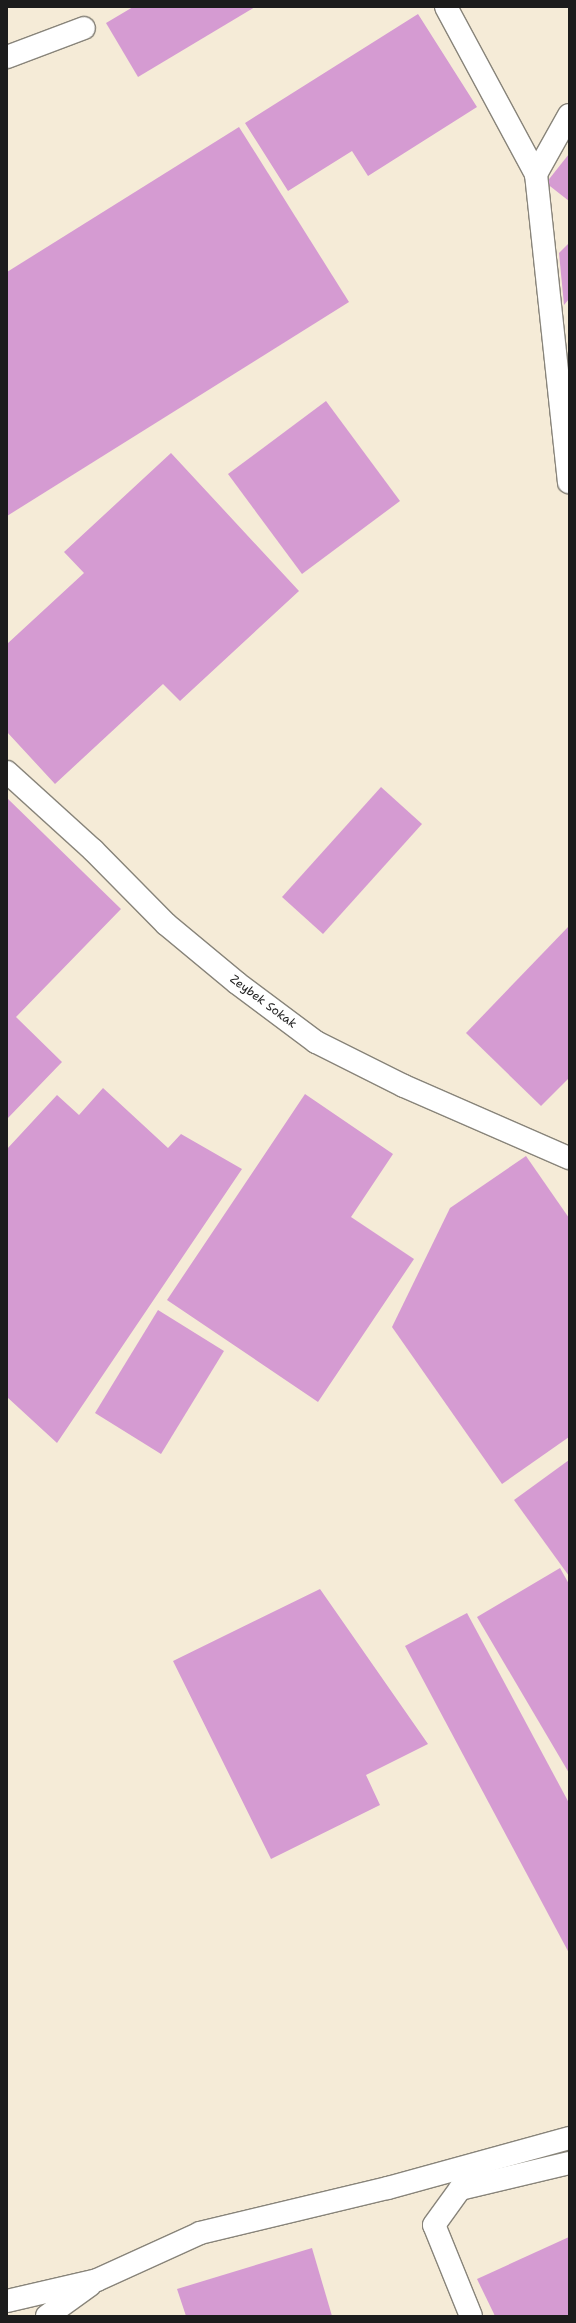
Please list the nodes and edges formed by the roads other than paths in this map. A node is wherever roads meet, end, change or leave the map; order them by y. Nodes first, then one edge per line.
1 (446, 7) edge
2 (84, 28) dead end
3 (7, 57) edge
4 (569, 115) edge
5 (536, 174) junction
6 (569, 482) edge
7 (7, 772) edge
8 (569, 1158) edge
9 (569, 2138) edge
10 (569, 2163) edge
11 (97, 2280) junction
12 (7, 2301) edge
13 (47, 2316) edge
14 (471, 2316) edge

1 - 5 street
2 - 3 street
4 - 5 street
5 - 6 street
7 - 8 street, Zeybek Sokak
9 - 11 street
10 - 14 street
11 - 12 street
11 - 13 street

